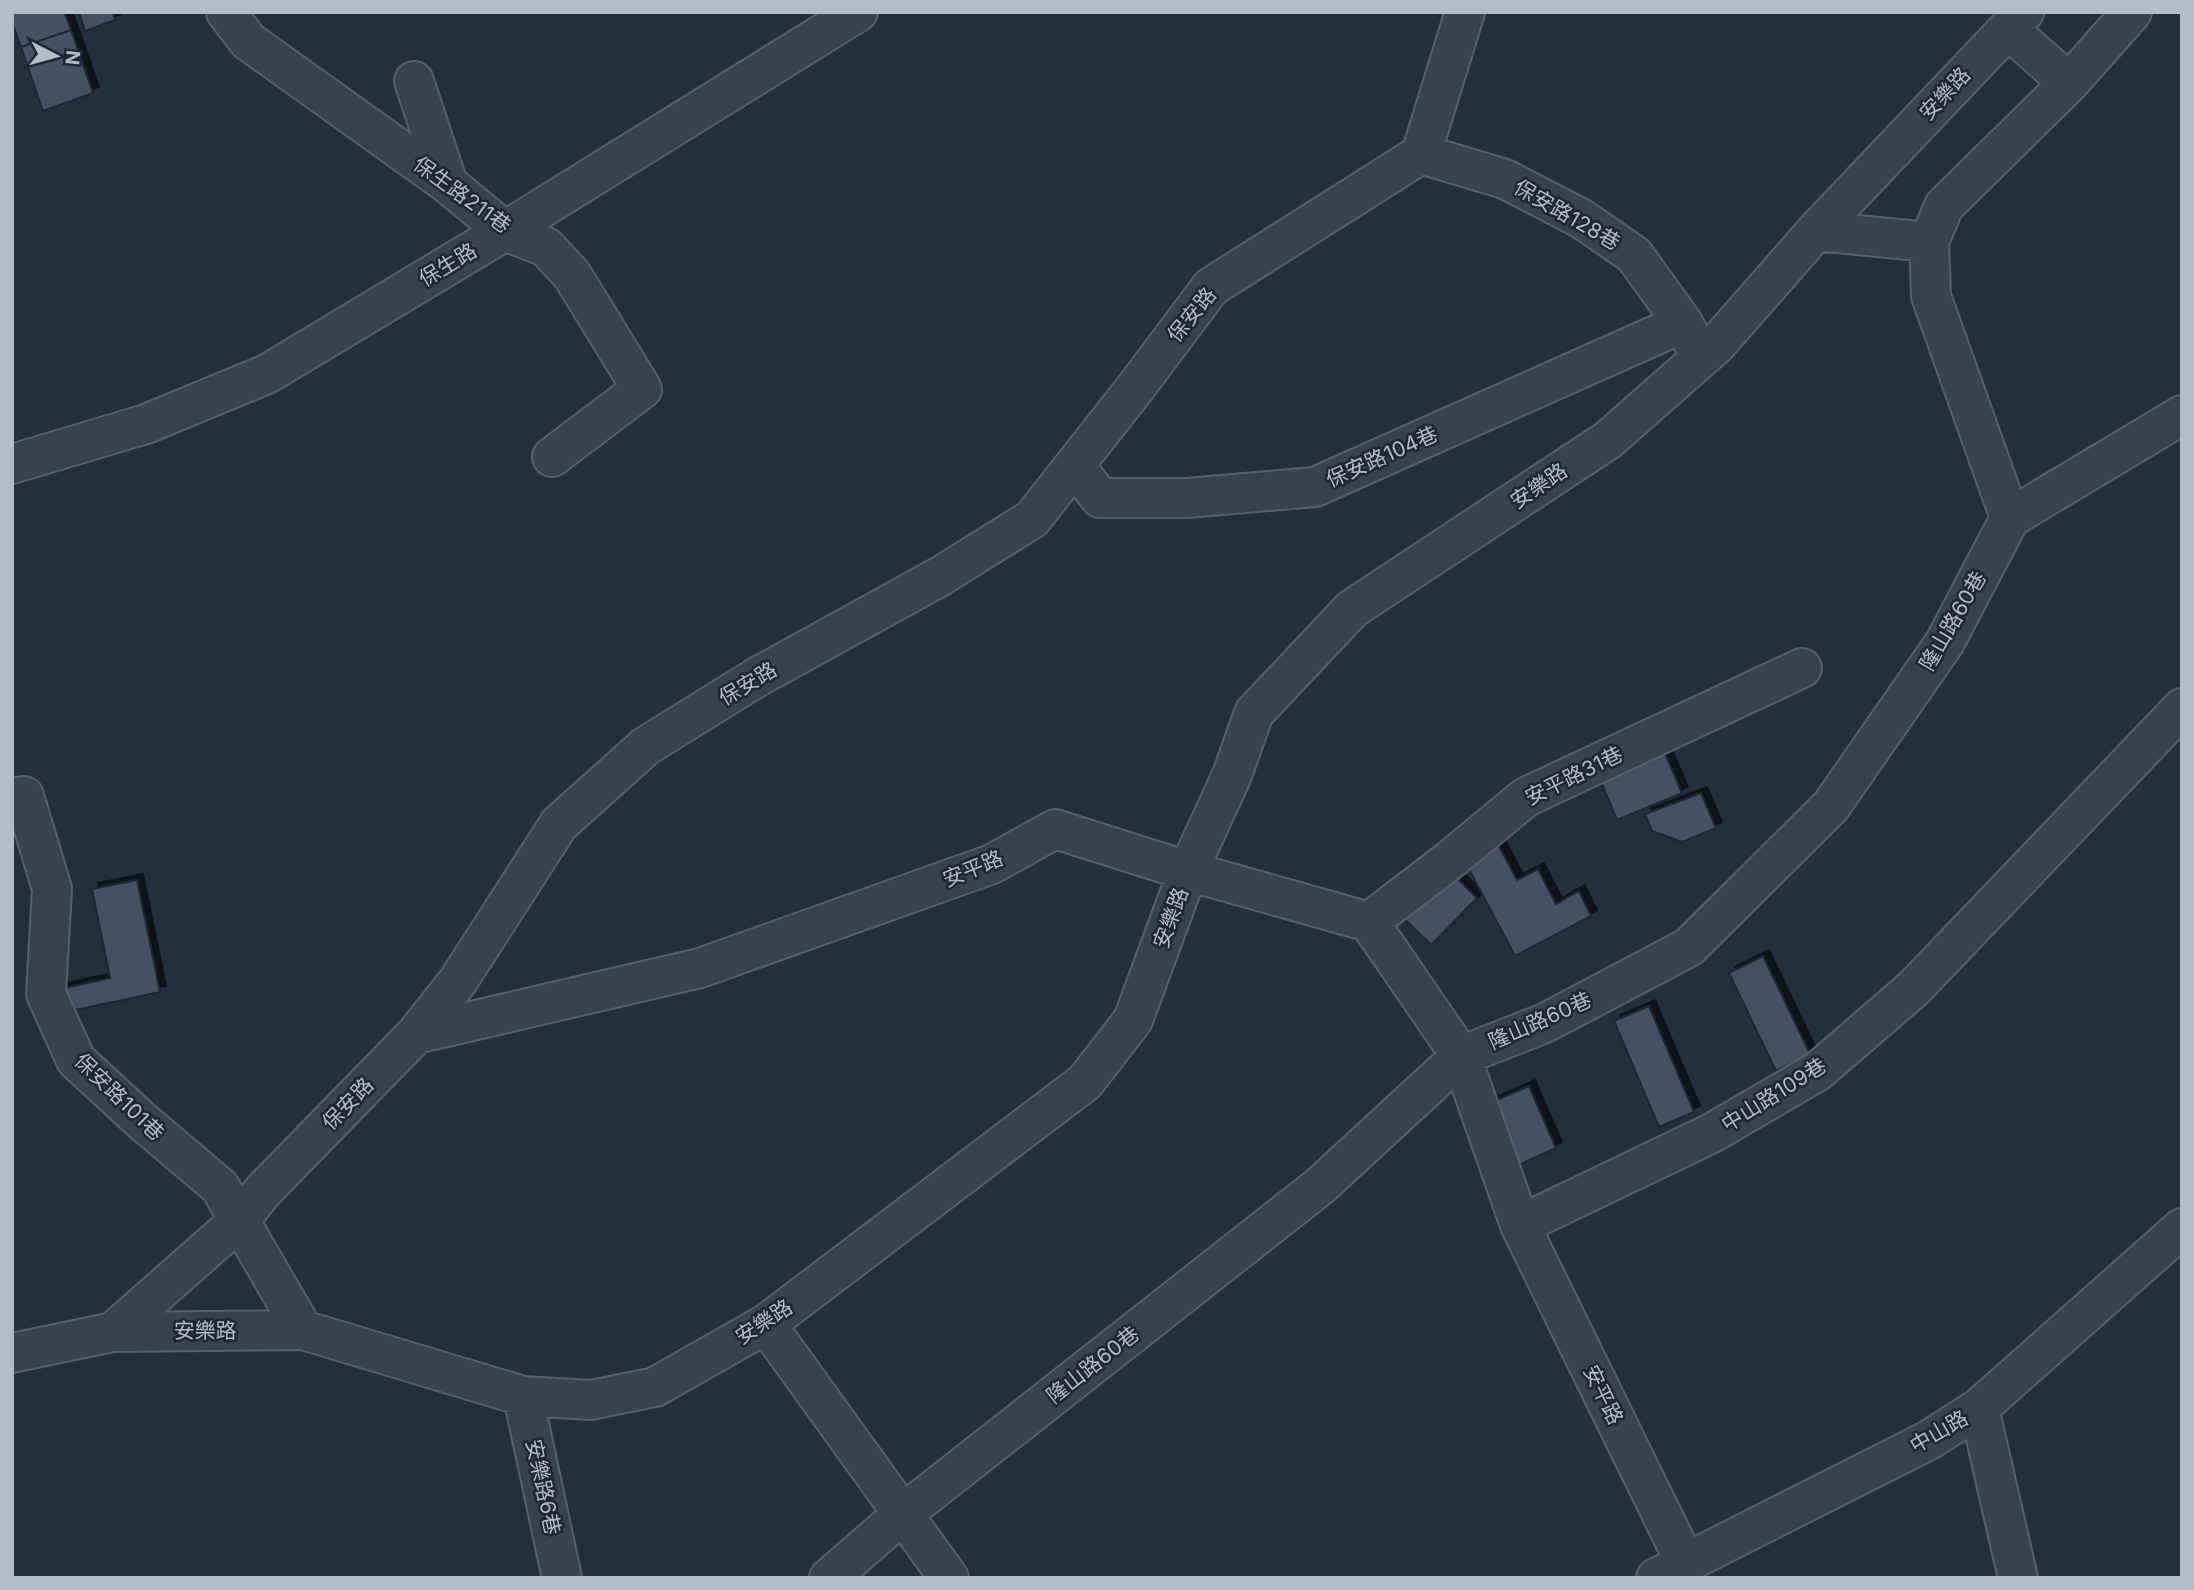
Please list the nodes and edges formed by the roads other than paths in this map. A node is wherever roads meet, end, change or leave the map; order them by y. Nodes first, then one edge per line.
1 (226, 12) edge
2 (858, 12) edge
3 (1465, 12) edge
4 (2132, 12) edge
5 (2017, 21) edge
6 (414, 81) dead end
7 (2069, 83) junction
8 (1421, 154) junction
9 (448, 184) junction
10 (505, 231) junction
11 (1816, 231) junction
12 (1928, 242) junction
13 (1683, 323) junction
14 (1701, 358) junction
15 (2182, 415) edge
16 (552, 457) dead end
17 (13, 463) edge
18 (1075, 466) junction
19 (2010, 518) junction
20 (1802, 668) dead end
21 (2178, 719) edge
22 (12, 798) edge
23 (1188, 872) junction
24 (1369, 922) junction
25 (416, 1034) junction
26 (1461, 1056) junction
27 (240, 1220) junction
28 (1520, 1225) junction
29 (2182, 1228) edge
30 (766, 1324) junction
31 (303, 1331) junction
32 (113, 1332) junction
33 (12, 1353) edge
34 (523, 1396) junction
35 (1979, 1408) junction
36 (904, 1513) junction
37 (1671, 1571) edge
38 (562, 1578) edge
39 (829, 1578) edge
40 (948, 1578) edge
41 (2018, 1578) edge

1 - 9 street, 保生路211巷
2 - 10 street, 保生路
3 - 8 street
4 - 7 street
5 - 7 street
5 - 11 street, 安樂路
6 - 9 street
7 - 12 street
8 - 13 street, 保安路128巷
8 - 18 street, 保安路
9 - 10 street, 保生路211巷
10 - 16 street, 保生路211巷
10 - 17 street, 保生路
11 - 12 street
11 - 14 street, 安樂路
12 - 19 street
13 - 14 street, 保安路128巷
13 - 18 street, 保安路104巷
14 - 23 street, 安樂路
15 - 19 street
18 - 25 street, 保安路
19 - 26 street, 隆山路60巷
20 - 24 street, 安平路31巷
21 - 28 street, 中山路109巷
22 - 27 street, 保安路101巷
23 - 24 street, 安平路
23 - 25 street, 安平路
23 - 30 street, 安樂路
24 - 26 street
25 - 27 street, 保安路
26 - 28 street
26 - 36 street, 隆山路60巷
27 - 31 street, 保安路101巷
27 - 32 street, 保安路
28 - 37 street, 安平路
29 - 35 street, 中山路
30 - 34 street, 安樂路
30 - 36 street
31 - 32 street, 安樂路
31 - 34 street, 安樂路
32 - 33 street, 保安路
34 - 38 street, 安樂路6巷
35 - 37 street, 中山路
35 - 41 street
36 - 39 street, 隆山路60巷
36 - 40 street

